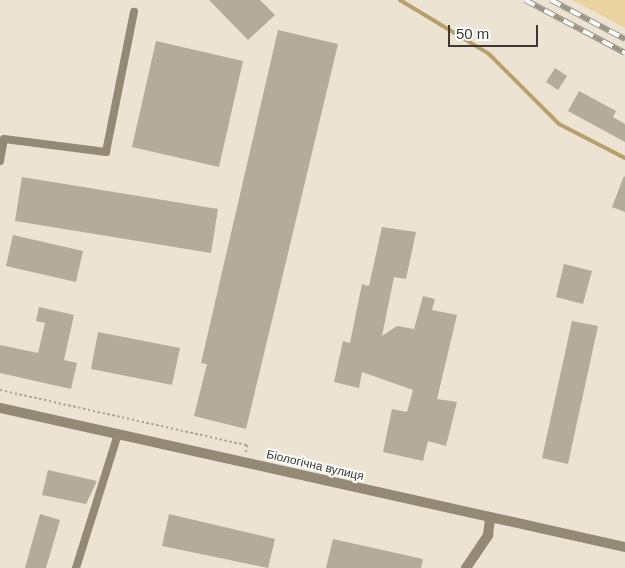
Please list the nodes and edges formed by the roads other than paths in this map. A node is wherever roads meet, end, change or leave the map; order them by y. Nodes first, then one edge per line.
1 (134, 12) dead end
2 (0, 162) edge
3 (0, 408) edge
4 (118, 434) junction
5 (490, 518) junction
6 (625, 547) edge
7 (76, 568) edge
8 (466, 568) edge

1 - 2 lane
3 - 4 street, Біологічна вулиця
4 - 5 street, Біологічна вулиця
4 - 7 lane
5 - 6 street, Біологічна вулиця
5 - 8 street

